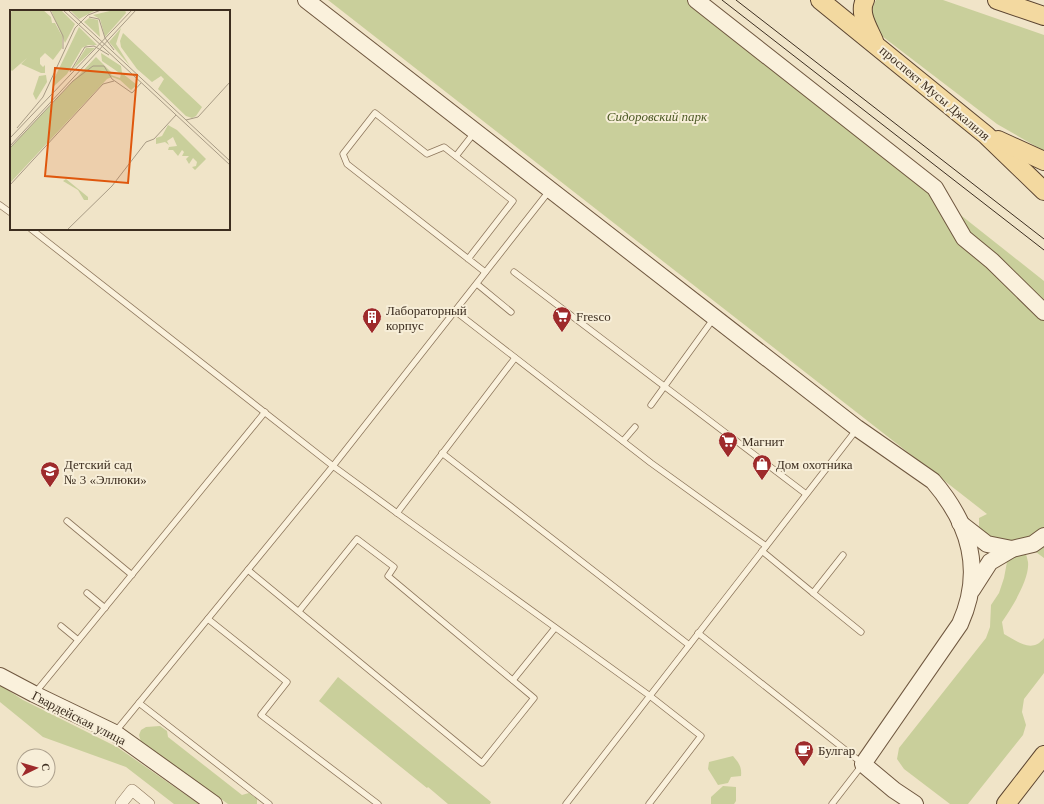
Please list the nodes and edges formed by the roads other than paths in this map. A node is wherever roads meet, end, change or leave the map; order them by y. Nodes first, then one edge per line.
1 (306, 0) edge
2 (696, 0) edge
3 (820, 0) edge
4 (865, 0) edge
5 (997, 0) edge
6 (1044, 16) edge
7 (875, 43) junction
8 (475, 132) junction
9 (986, 135) junction
10 (456, 156) junction
11 (1044, 161) edge
12 (550, 190) junction
13 (1044, 191) edge
14 (0, 205) edge
15 (10, 212) edge
16 (32, 230) edge
17 (468, 259) junction
18 (485, 272) junction
19 (514, 272) dead end
20 (477, 284) junction
21 (455, 311) junction
22 (511, 312) dead end
23 (1044, 312) edge
24 (714, 318) junction
25 (515, 358) junction
26 (665, 386) junction
27 (651, 406) dead end
28 (265, 412) junction
29 (635, 426) dead end
30 (857, 428) junction
31 (623, 441) junction
32 (442, 453) junction
33 (334, 466) junction
34 (806, 494) junction
35 (397, 513) junction
36 (67, 521) dead end
37 (959, 522) junction
38 (1044, 536) edge
39 (764, 549) junction
40 (1012, 549) junction
41 (842, 555) dead end
42 (248, 570) junction
43 (132, 575) junction
44 (971, 591) junction
45 (87, 593) dead end
46 (813, 593) junction
47 (105, 608) junction
48 (299, 611) junction
49 (208, 619) junction
50 (60, 626) dead end
51 (555, 628) junction
52 (861, 632) dead end
53 (698, 633) junction
54 (78, 640) junction
55 (689, 645) junction
56 (0, 676) edge
57 (512, 680) junction
58 (34, 694) junction
59 (650, 696) junction
60 (139, 703) junction
61 (115, 733) junction
62 (1044, 755) edge
63 (863, 764) junction
64 (121, 804) edge
65 (149, 804) edge
66 (214, 804) edge
67 (269, 804) edge
68 (378, 804) edge
69 (566, 804) edge
70 (649, 804) edge
71 (832, 804) edge
72 (915, 804) edge
73 (1006, 804) edge

1 - 8 street
2 - 23 street
3 - 7 main road, проспект Мусы Джалиля
4 - 7 main road
5 - 6 main road
7 - 9 main road, проспект Мусы Джалиля
8 - 10 lane
8 - 12 street
9 - 11 main road
9 - 13 main road, проспект Мусы Джалиля
10 - 17 lane
10 - 17 lane
12 - 18 lane
12 - 24 street
14 - 15 lane
16 - 28 lane
17 - 18 lane
18 - 20 lane
19 - 26 lane
20 - 21 lane
20 - 22 lane
21 - 25 lane
21 - 33 lane
24 - 26 lane
24 - 30 street
25 - 31 lane
25 - 32 lane
26 - 27 lane
26 - 34 lane
28 - 33 lane
28 - 43 lane
29 - 31 lane
30 - 34 lane
30 - 37 street
31 - 39 lane
32 - 35 lane
32 - 55 lane
33 - 35 lane
33 - 42 lane
34 - 39 lane
35 - 51 lane
36 - 43 lane
37 - 40 street
37 - 44 street
38 - 40 street
39 - 46 lane
39 - 53 lane
40 - 44 street
41 - 46 lane
42 - 48 lane
42 - 49 lane
43 - 47 lane
44 - 63 street
45 - 47 lane
46 - 52 lane
47 - 54 lane
48 - 57 lane
48 - 57 lane
49 - 60 lane
49 - 68 lane
50 - 54 lane
51 - 57 lane
51 - 59 lane
53 - 55 lane
53 - 63 lane
54 - 58 lane
55 - 59 lane
56 - 58 street, Гвардейская улица
58 - 61 street, Гвардейская улица
59 - 69 lane
59 - 70 lane
60 - 61 lane
60 - 67 lane
61 - 66 street, Гвардейская улица
62 - 73 main road
63 - 71 lane
63 - 72 street
64 - 65 street

